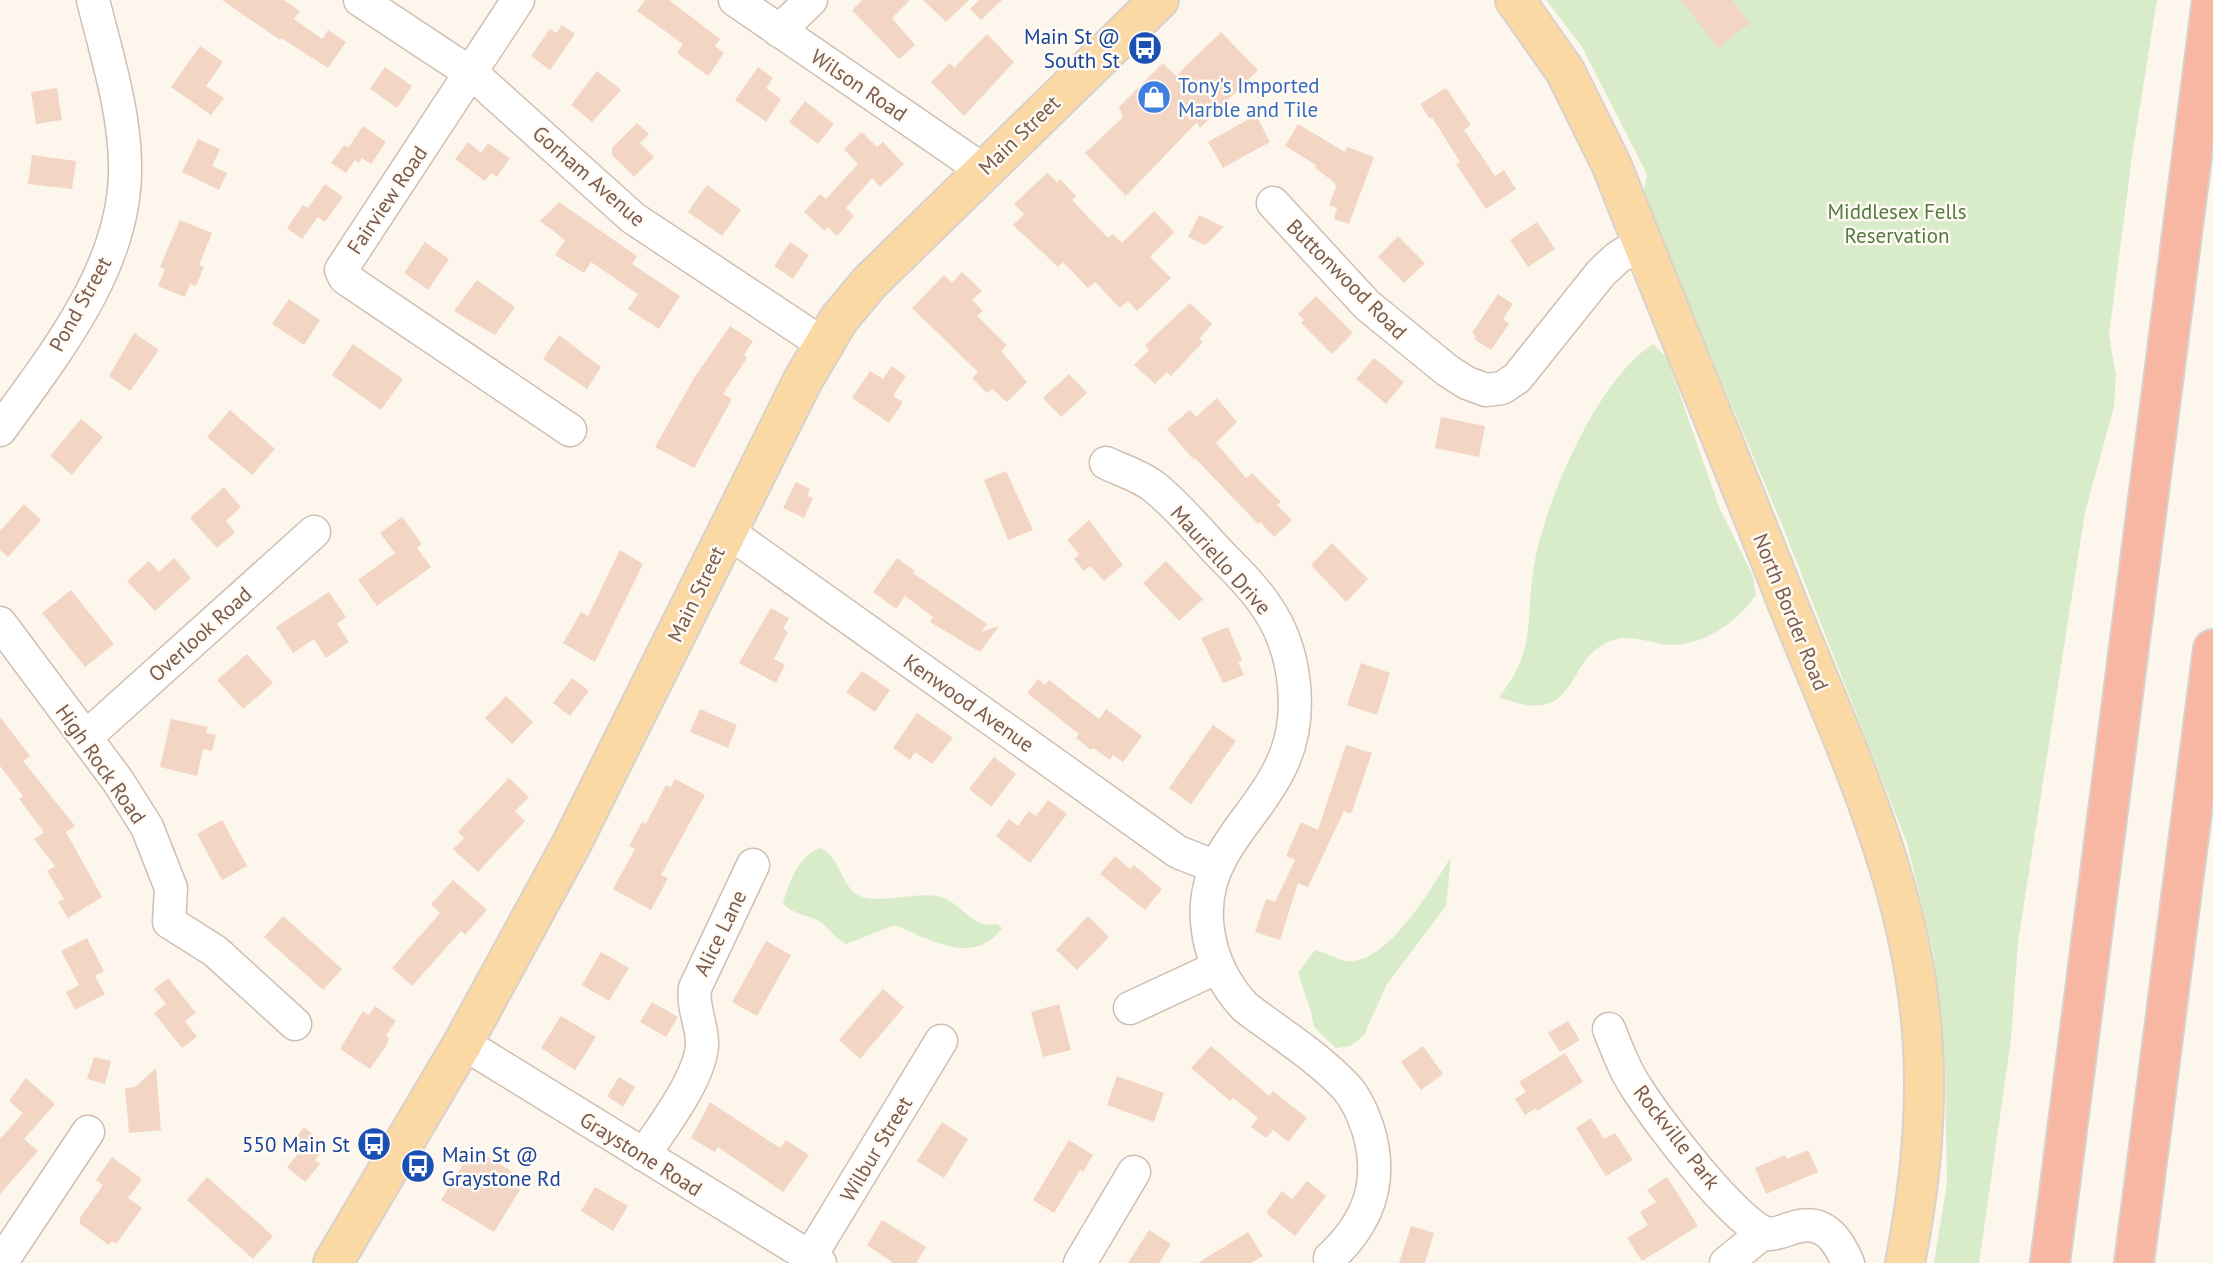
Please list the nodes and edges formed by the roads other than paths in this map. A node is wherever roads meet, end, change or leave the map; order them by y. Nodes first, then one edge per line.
1 (93, 0) edge
2 (360, 0) edge
3 (518, 0) edge
4 (735, 0) edge
5 (811, 0) edge
6 (1159, 0) edge
7 (1515, 0) edge
8 (2212, 0) edge
9 (779, 31) junction
10 (470, 73) junction
11 (983, 170) junction
12 (1273, 203) dead end
13 (1642, 242) junction
14 (823, 344) junction
15 (0, 430) edge
16 (570, 430) dead end
17 (1106, 463) dead end
18 (727, 531) junction
19 (314, 532) dead end
20 (0, 623) edge
21 (2213, 649) edge
22 (86, 737) junction
23 (753, 865) dead end
24 (1216, 867) junction
25 (1216, 968) junction
26 (1130, 1008) dead end
27 (295, 1024) dead end
28 (1609, 1029) dead end
29 (942, 1041) dead end
30 (463, 1043) junction
31 (88, 1132) dead end
32 (644, 1155) junction
33 (1135, 1172) dead end
34 (1763, 1233) junction
35 (815, 1260) edge
36 (1329, 1261) edge
37 (1, 1263) edge
38 (333, 1263) edge
39 (1080, 1263) edge
40 (1726, 1263) edge
41 (1848, 1263) edge
42 (1905, 1263) edge
43 (2050, 1263) edge
44 (2134, 1263) edge

1 - 15 street, Pond Street
2 - 10 street, Gorham Avenue
3 - 10 street, Fairview Road
4 - 9 street, Wilson Road
5 - 9 street
6 - 11 main road, Main Street
7 - 13 main road, North Border Road
8 - 43 highway
9 - 11 street, Wilson Road
10 - 14 street, Gorham Avenue
10 - 16 street, Fairview Road
11 - 14 main road, Main Street
12 - 13 street, Buttonwood Road
13 - 42 main road, North Border Road
14 - 18 main road, Main Street
17 - 24 street, Mauriello Drive
18 - 24 street, Kenwood Avenue
18 - 30 main road, Main Street
19 - 22 street, Overlook Road
20 - 22 street, High Rock Road
21 - 44 highway
22 - 27 street, High Rock Road
23 - 32 street, Alice Lane
24 - 25 street, Mauriello Drive
25 - 26 street
25 - 36 street, Mauriello Drive
28 - 34 street, Rockville Park
29 - 35 street, Wilbur Street
30 - 32 street, Graystone Road
30 - 38 main road, Main Street
31 - 37 street
32 - 35 street, Graystone Road
33 - 39 street
34 - 40 street
34 - 41 street

